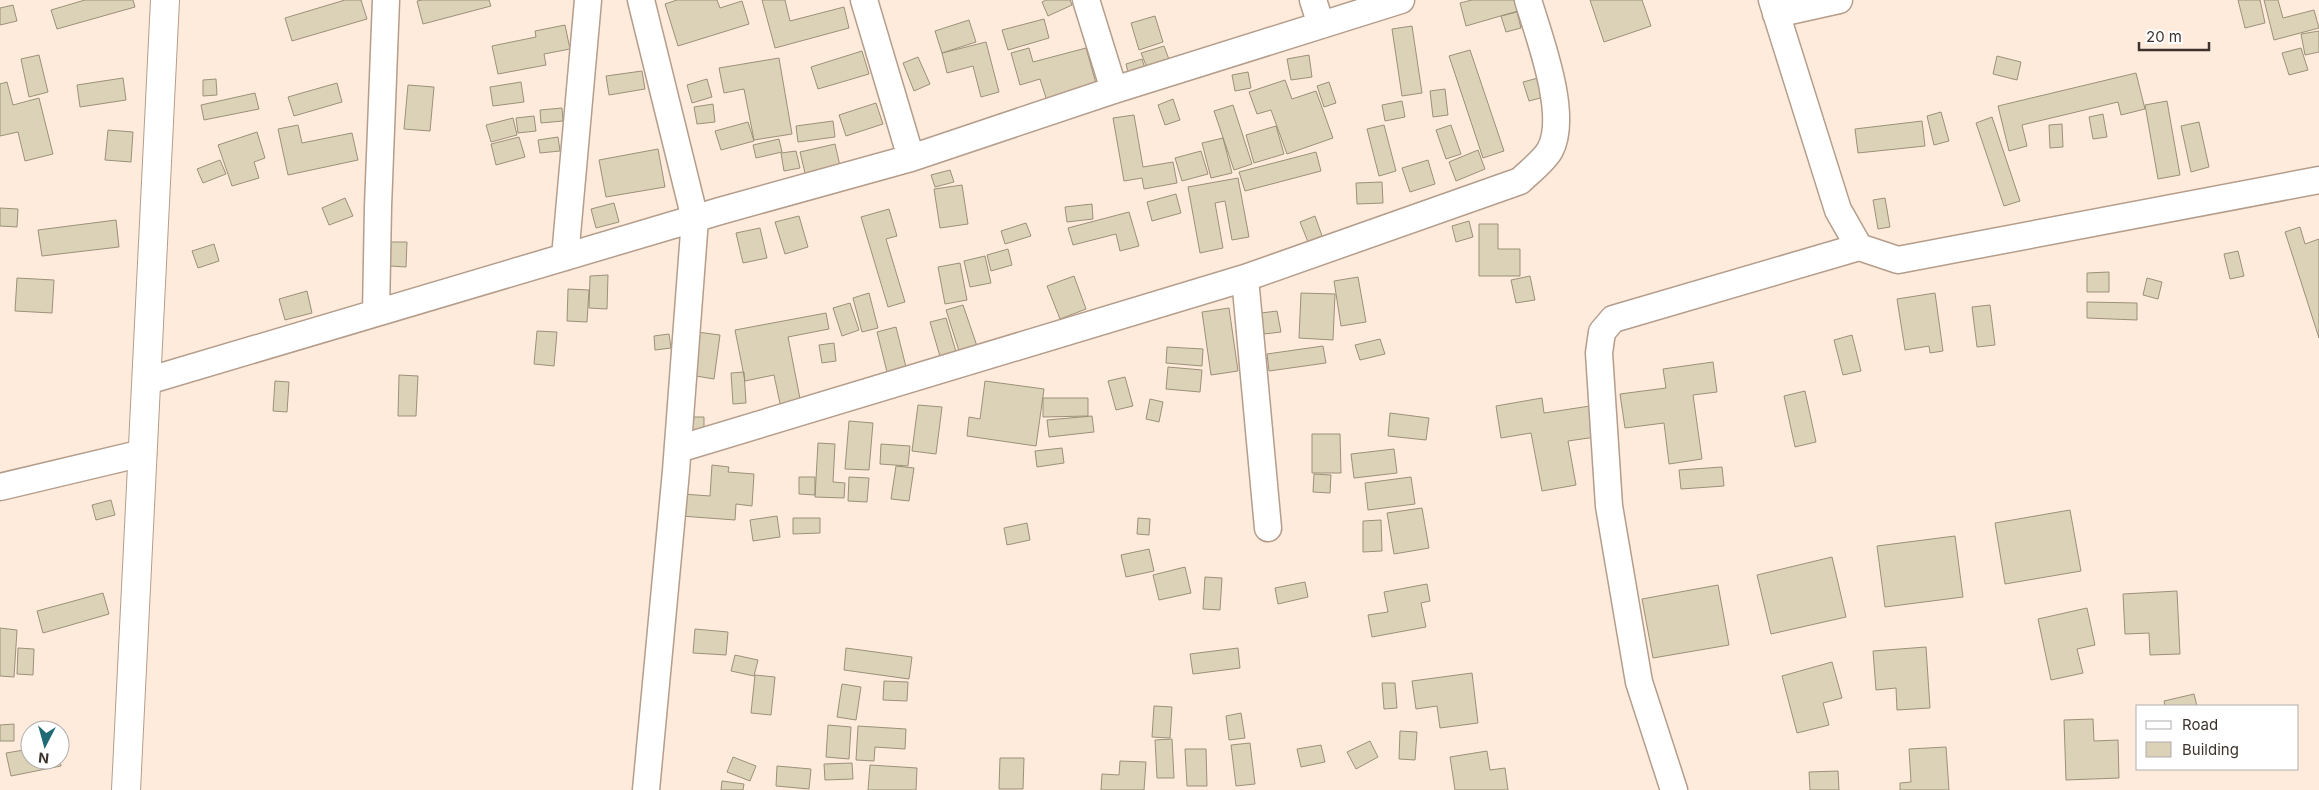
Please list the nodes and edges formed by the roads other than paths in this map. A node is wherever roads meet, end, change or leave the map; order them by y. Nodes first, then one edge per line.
1 (166, 0) edge
2 (386, 0) edge
3 (588, 0) edge
4 (641, 0) edge
5 (864, 0) edge
6 (1086, 0) edge
7 (1313, 0) edge
8 (1401, 0) edge
9 (1528, 0) edge
10 (1839, 0) edge
11 (1774, 7) edge
12 (1321, 25) junction
13 (1114, 90) junction
14 (911, 158) junction
15 (2319, 180) edge
16 (695, 219) junction
17 (1859, 247) junction
18 (565, 257) junction
19 (1245, 278) junction
20 (376, 313) junction
21 (147, 381) junction
22 (678, 449) junction
23 (143, 453) junction
24 (0, 487) edge
25 (1268, 528) dead end
26 (126, 790) edge
27 (646, 790) edge
28 (1674, 790) edge

1 - 21 street
2 - 20 street
3 - 18 street
4 - 16 street
5 - 14 street
6 - 13 street
7 - 12 street
8 - 12 street
9 - 19 street
10 - 11 street
11 - 17 street
12 - 13 street
13 - 14 street
14 - 16 street
15 - 17 street
16 - 18 street
16 - 22 street
17 - 28 street
18 - 20 street
19 - 22 street
19 - 25 street
20 - 21 street
21 - 23 street
22 - 27 street
23 - 24 street
23 - 26 street

